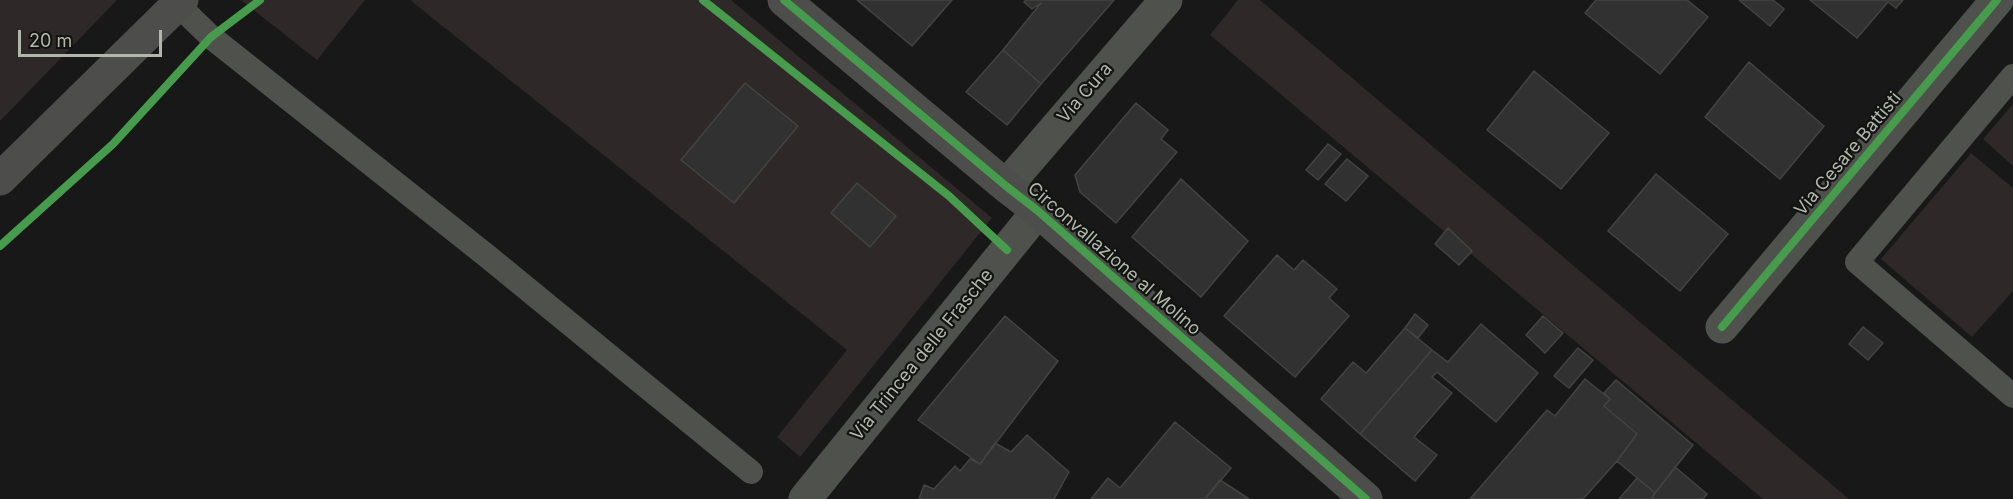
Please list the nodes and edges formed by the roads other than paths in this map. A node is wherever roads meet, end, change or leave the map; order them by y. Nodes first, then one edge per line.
1 (784, 0) edge
2 (1166, 0) edge
3 (1997, 0) edge
4 (180, 2) edge
5 (2013, 76) edge
6 (0, 179) edge
7 (1006, 186) junction
8 (1038, 211) junction
9 (1722, 327) dead end
10 (2013, 396) edge
11 (751, 472) dead end
12 (1360, 497) edge
13 (805, 499) edge

1 - 7 street, Circonvallazione al Molino
2 - 7 street, Via Cura
3 - 9 street, Via Cesare Battisti
4 - 6 street
4 - 11 lane
5 - 10 lane
7 - 8 street, Circonvallazione al Molino
8 - 12 street, Circonvallazione al Molino
8 - 13 street, Via Trincea delle Frasche

